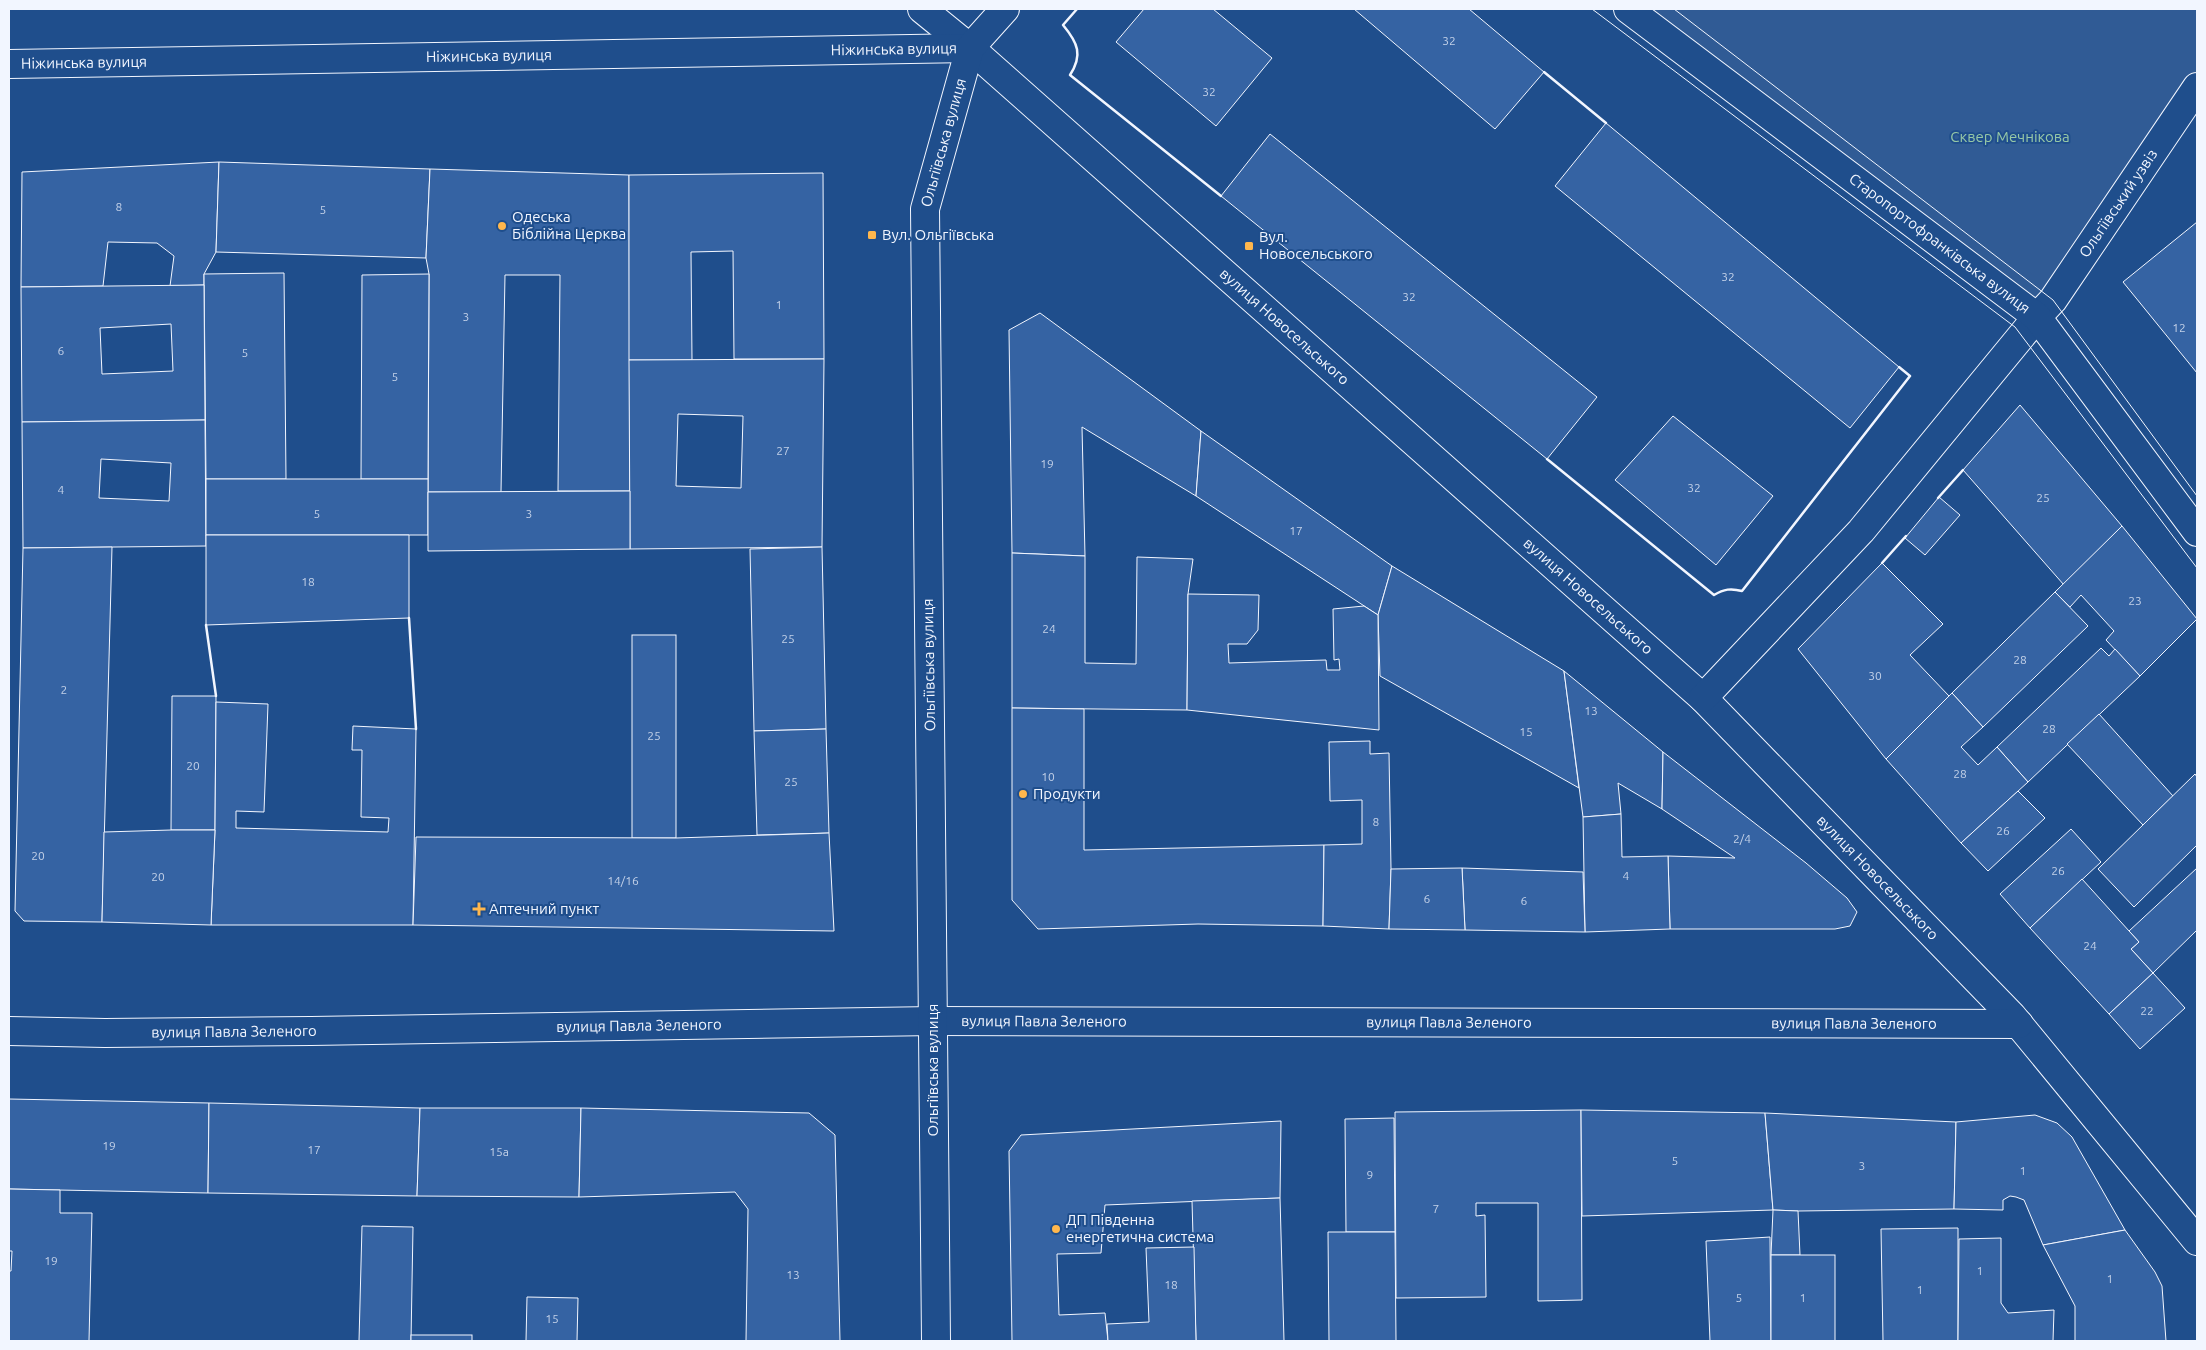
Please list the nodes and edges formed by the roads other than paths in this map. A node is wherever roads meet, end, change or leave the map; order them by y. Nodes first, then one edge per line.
1 (922, 9) edge
2 (1005, 9) edge
3 (1628, 9) edge
4 (970, 48) junction
5 (9, 64) edge
6 (2197, 87) edge
7 (2037, 317) junction
8 (2197, 532) edge
9 (1703, 698) junction
10 (933, 1021) junction
11 (2019, 1024) junction
12 (9, 1031) edge
13 (2197, 1241) edge
14 (936, 1341) edge

1 - 4 street, вулиця Новосельського
2 - 4 street, Ольгіївська вулиця
3 - 7 street, Старопортофранківська вулиця
4 - 5 street, Ніжинська вулиця
4 - 9 street, вулиця Новосельського
4 - 10 street, Ольгіївська вулиця
6 - 7 street, Ольгіївський узвіз
7 - 8 street, Старопортофранківська вулиця
7 - 9 street, Ольгіївський узвіз
9 - 11 street, вулиця Новосельського
10 - 11 street, вулиця Павла Зеленого
10 - 12 street, вулиця Павла Зеленого
10 - 14 street, Ольгіївська вулиця
11 - 13 street, вулиця Новосельського

